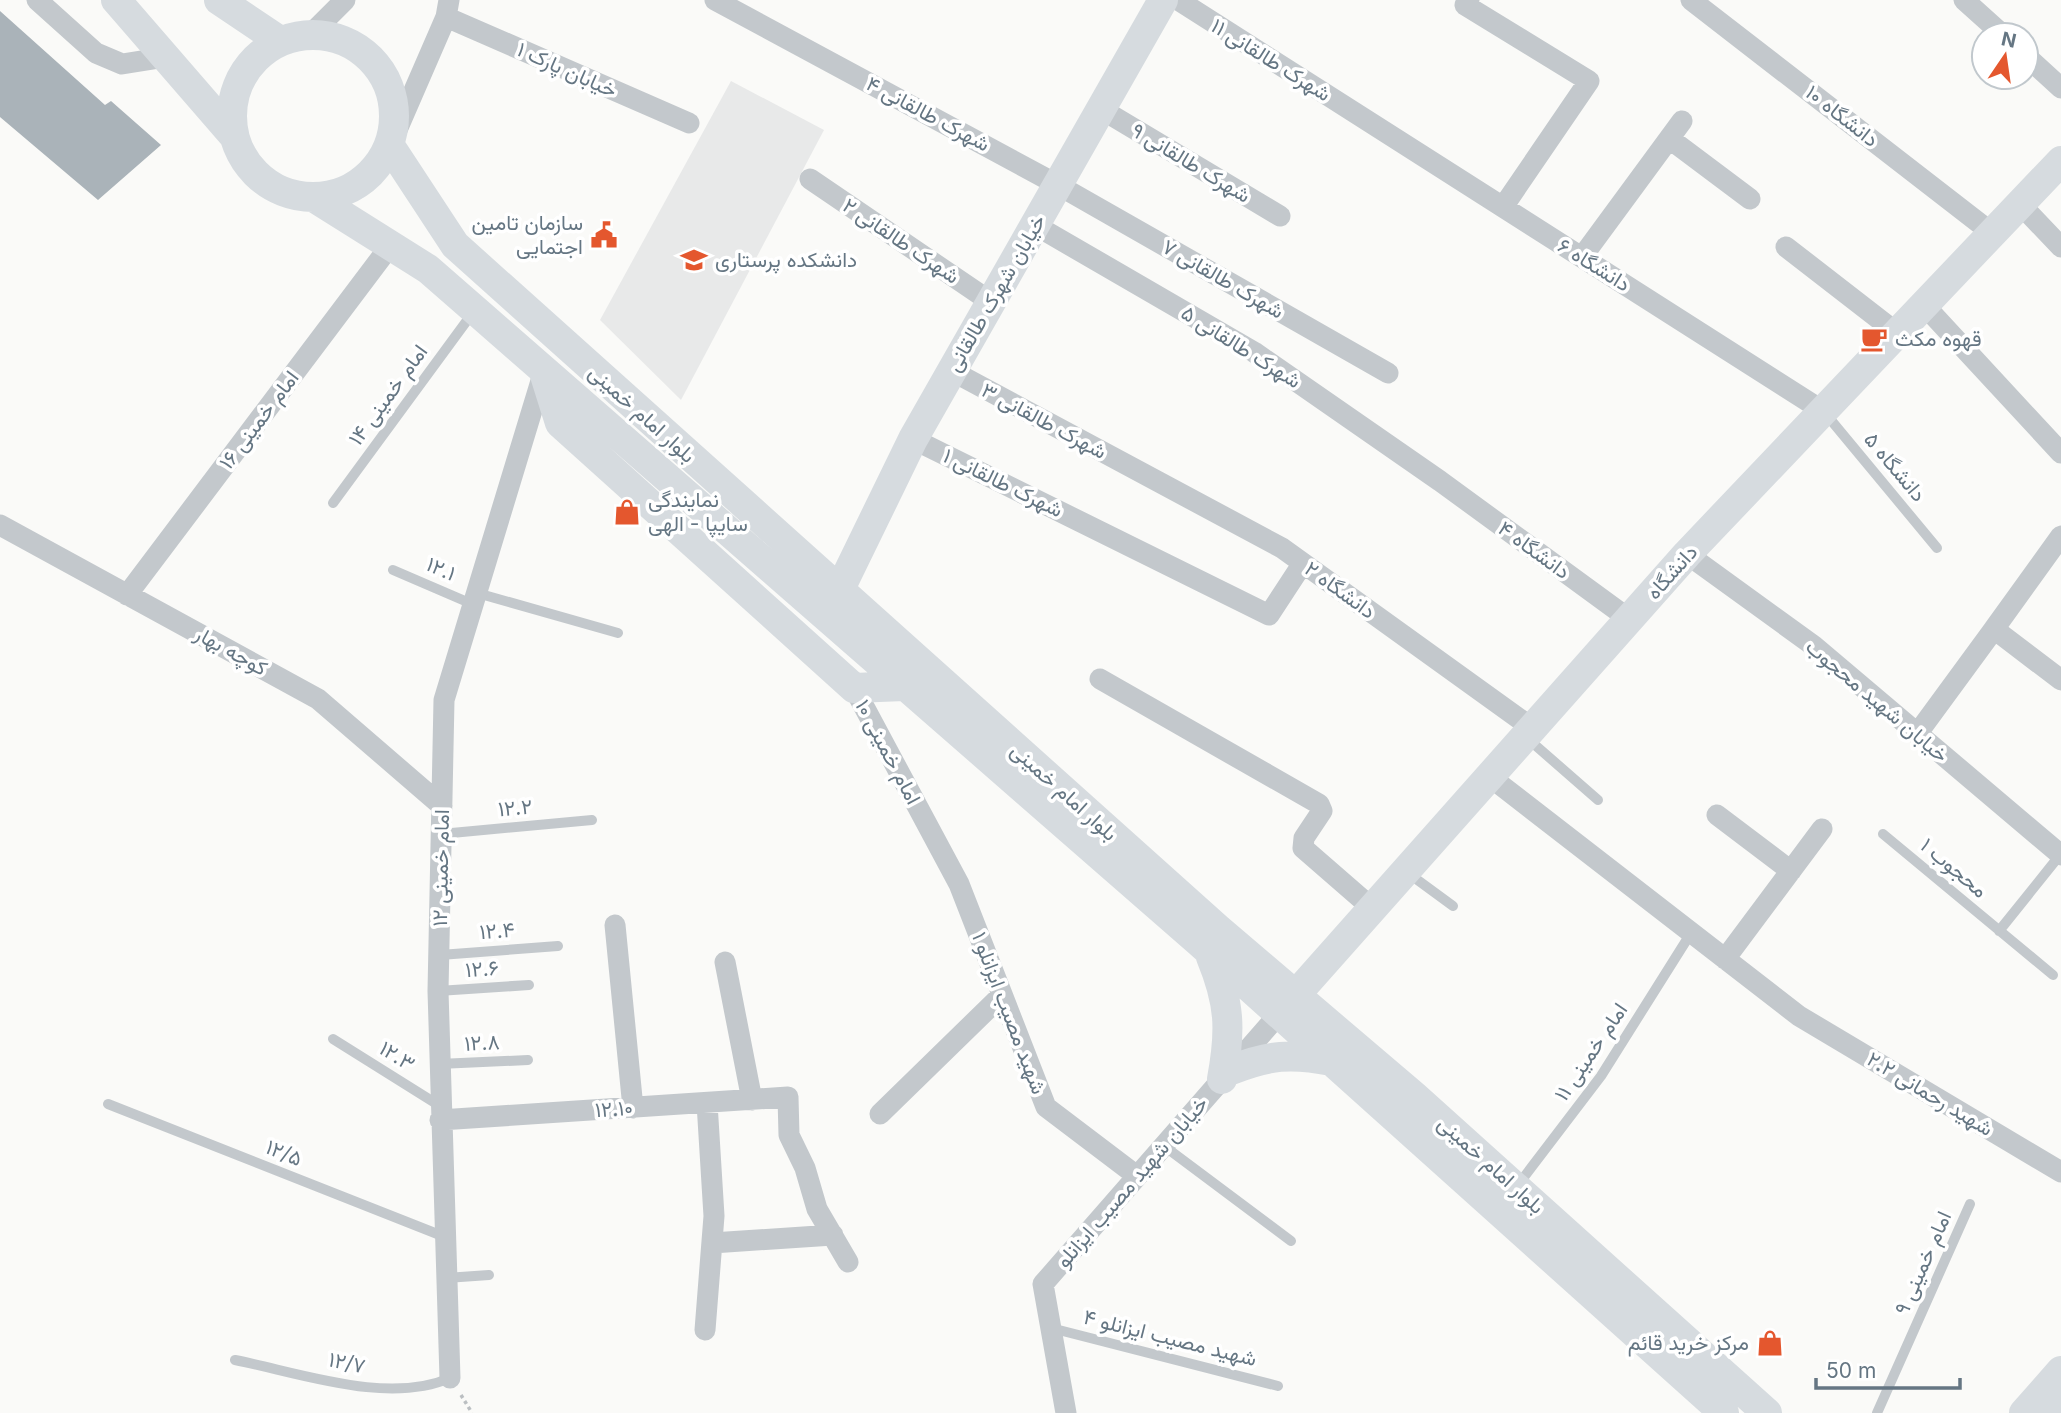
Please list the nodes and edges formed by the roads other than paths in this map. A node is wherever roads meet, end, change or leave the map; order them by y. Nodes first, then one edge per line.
1 (37, 0) edge
2 (117, 0) edge
3 (219, 0) edge
4 (345, 0) edge
5 (715, 0) edge
6 (1163, 0) edge
7 (1178, 0) edge
8 (1469, 0) edge
9 (1691, 0) edge
10 (1964, 0) edge
11 (447, 8) edge
12 (1987, 21) edge
13 (311, 34) junction
14 (280, 41) junction
15 (166, 57) junction
16 (2040, 69) edge
17 (2061, 88) edge
18 (1101, 109) junction
19 (1365, 119) joint
20 (1682, 121) dead end
21 (689, 123) dead end
22 (233, 135) junction
23 (1670, 139) junction
24 (390, 146) junction
25 (2061, 161) edge
26 (810, 179) dead end
27 (1058, 184) junction
28 (315, 198) junction
29 (1750, 199) dead end
30 (2020, 204) junction
31 (1503, 207) junction
32 (1280, 216) dead end
33 (1035, 225) junction
34 (1992, 233) junction
35 (390, 246) junction
36 (1786, 247) dead end
37 (2061, 247) edge
38 (1582, 257) junction
39 (991, 303) junction
40 (1924, 304) junction
41 (475, 310) junction
42 (1897, 333) junction
43 (544, 371) junction
44 (952, 371) junction
45 (1388, 373) dead end
46 (1824, 411) junction
47 (913, 439) junction
48 (2061, 453) edge
49 (1136, 470) joint
50 (1440, 481) joint
51 (332, 503) dead end
52 (0, 525) edge
53 (2061, 536) edge
54 (1937, 548) dead end
55 (1687, 554) junction
56 (1303, 563) junction
57 (393, 570) dead end
58 (127, 595) junction
59 (475, 599) junction
60 (822, 601) junction
61 (1629, 619) junction
62 (783, 623) junction
63 (1994, 629) junction
64 (618, 633) dead end
65 (1100, 679) dead end
66 (2061, 680) edge
67 (904, 686) junction
68 (854, 688) junction
69 (1529, 732) junction
70 (1917, 734) junction
71 (1489, 776) junction
72 (1598, 800) dead end
73 (442, 806) junction
74 (1717, 814) dead end
75 (922, 816) joint
76 (592, 820) dead end
77 (1822, 829) dead end
78 (441, 834) junction
79 (1883, 834) dead end
80 (2061, 855) edge
81 (1405, 871) junction
82 (1791, 872) junction
83 (1453, 906) dead end
84 (1373, 908) junction
85 (615, 925) dead end
86 (1999, 931) junction
87 (1691, 933) junction
88 (558, 946) dead end
89 (1209, 950) junction
90 (440, 955) junction
91 (1725, 959) junction
92 (724, 962) dead end
93 (2053, 975) dead end
94 (529, 985) dead end
95 (438, 991) junction
96 (1002, 995) junction
97 (1287, 1004) junction
98 (333, 1039) dead end
99 (527, 1060) dead end
100 (1332, 1061) junction
101 (439, 1064) junction
102 (1226, 1074) junction
103 (752, 1100) junction
104 (707, 1103) junction
105 (108, 1104) dead end
106 (633, 1108) junction
107 (440, 1113) junction
108 (880, 1114) dead end
109 (1164, 1146) junction
110 (2061, 1172) edge
111 (1137, 1176) junction
112 (1516, 1188) junction
113 (1970, 1204) dead end
114 (832, 1235) junction
115 (445, 1237) junction
116 (1291, 1241) dead end
117 (712, 1243) junction
118 (848, 1262) dead end
119 (489, 1275) dead end
120 (446, 1278) junction
121 (1051, 1328) junction
122 (705, 1330) dead end
123 (235, 1360) dead end
124 (2061, 1371) edge
125 (450, 1378) joint
126 (1278, 1385) dead end
127 (2061, 1404) edge
128 (1066, 1413) edge
129 (1724, 1413) edge
130 (1767, 1413) edge
131 (1877, 1413) edge
132 (2024, 1413) edge
133 (2053, 1413) edge

1 - 15 street
2 - 15 main road
3 - 14 main road
4 - 13 street
5 - 27 street, شهرک طالقانی ۴
6 - 18 main road, خیابان شهرک طالقانی
7 - 19 street, شهرک طالقانی ۱۱
8 - 31 street
9 - 34 street, دانشگاه ۱۰
10 - 12 street
11 - 21 street, خیابان پارک ۱
11 - 24 street
13 - 14 main road
13 - 24 main road
14 - 22 main road
15 - 22 main road
16 - 17 street
18 - 27 main road, خیابان شهرک طالقانی
18 - 32 street, شهرک طالقانی ۹
19 - 31 street, دانشگاه ۶
20 - 23 street
22 - 28 main road
23 - 29 street
23 - 38 street
24 - 28 main road
24 - 60 main road, بلوار امام خمینی
25 - 30 main road, دانشگاه
26 - 39 street, شهرک طالقانی ۲
27 - 33 main road, خیابان شهرک طالقانی
27 - 45 street, شهرک طالقانی ۷
28 - 35 main road, بلوار امام خمینی
30 - 34 main road, دانشگاه
30 - 37 street
31 - 38 street, دانشگاه ۶
33 - 39 main road, خیابان شهرک طالقانی
33 - 50 street, شهرک طالقانی ۵
34 - 40 main road, دانشگاه
35 - 41 main road, بلوار امام خمینی
35 - 58 street, امام خمینی ۱۶
36 - 42 street
38 - 46 street, دانشگاه ۶
39 - 44 main road, خیابان شهرک طالقانی
40 - 42 main road, دانشگاه
40 - 48 street
41 - 43 main road, بلوار امام خمینی
41 - 51 lane, امام خمینی ۱۴
42 - 46 main road, دانشگاه
43 - 59 street, امام خمینی ۱۲
43 - 60 main road, بلوار امام خمینی
43 - 62 main road
44 - 47 main road, خیابان شهرک طالقانی
44 - 49 street, شهرک طالقانی ۳
46 - 54 lane, دانشگاه ۵
46 - 55 main road, دانشگاه
47 - 56 street, شهرک طالقانی ۱
47 - 60 main road, خیابان شهرک طالقانی
49 - 56 street, دانشگاه ۲
50 - 61 street, دانشگاه ۴
52 - 58 street, کوچه بهار
53 - 63 street
55 - 61 main road, دانشگاه
55 - 70 street, خیابان شهید محجوب
56 - 69 street, دانشگاه ۲
57 - 59 lane, ۱۲.۱
58 - 73 street, کوچه بهار
59 - 64 lane, ۱۲.۱
59 - 73 street, امام خمینی ۱۲
60 - 62 main road
60 - 67 main road, بلوار امام خمینی
60 - 97 main road, بلوار امام خمینی
61 - 69 main road, دانشگاه
62 - 68 main road
63 - 66 street
63 - 70 street
65 - 84 street
67 - 68 main road
67 - 89 main road, بلوار امام خمینی
68 - 75 street, امام خمینی ۱۰
69 - 71 main road, دانشگاه
69 - 72 lane
70 - 80 street, خیابان شهید محجوب
71 - 81 main road, دانشگاه
71 - 87 street, شهید رحمانی ۲.۲
73 - 78 street, امام خمینی ۱۲
74 - 82 street
75 - 96 street, شهید مصیب ایزانلو ۱
76 - 78 lane, ۱۲.۲
77 - 82 street
78 - 90 street, امام خمینی ۱۲
79 - 86 lane, محجوب ۱
80 - 86 lane
81 - 83 lane
81 - 84 main road, دانشگاه
82 - 91 street
84 - 97 main road, دانشگاه
85 - 106 street
86 - 93 lane, محجوب ۱
87 - 91 street, شهید رحمانی ۲.۲
87 - 112 lane, امام خمینی ۱۱
88 - 90 lane, ۱۲.۴
89 - 97 main road, بلوار امام خمینی
89 - 102 main road
90 - 95 street, امام خمینی ۱۲
91 - 110 street, شهید رحمانی ۲.۲
92 - 103 street
94 - 95 lane, ۱۲.۶
95 - 101 street, امام خمینی ۱۲
96 - 108 street
96 - 111 street, شهید مصیب ایزانلو ۱
97 - 100 main road, بلوار امام خمینی
97 - 102 street, خیابان شهید مصیب ایزانلو
97 - 112 main road, بلوار امام خمینی
98 - 107 lane, ۱۲.۳
99 - 101 lane, ۱۲.۸
100 - 102 main road
100 - 129 main road, بلوار امام خمینی
101 - 107 street, امام خمینی ۱۲
102 - 109 street, خیابان شهید مصیب ایزانلو
103 - 104 street, ۱۲.۱۰
103 - 114 street, ۱۲.۱۰
104 - 106 street, ۱۲.۱۰
104 - 117 street
105 - 115 lane, ۱۲/۵
106 - 107 street, ۱۲.۱۰
107 - 115 street, امام خمینی ۱۲
109 - 111 street, خیابان شهید مصیب ایزانلو
109 - 116 lane
111 - 121 street, خیابان شهید مصیب ایزانلو
112 - 130 main road, بلوار امام خمینی
113 - 131 lane, امام خمینی ۹
114 - 117 street
114 - 118 street
115 - 120 street, امام خمینی ۱۲
117 - 122 street
119 - 120 lane
120 - 125 street, امام خمینی ۱۲
121 - 126 lane, شهید مصیب ایزانلو ۴
121 - 128 street, خیابان شهید مصیب ایزانلو
123 - 125 lane, ۱۲/۷
124 - 132 main road
127 - 133 main road

